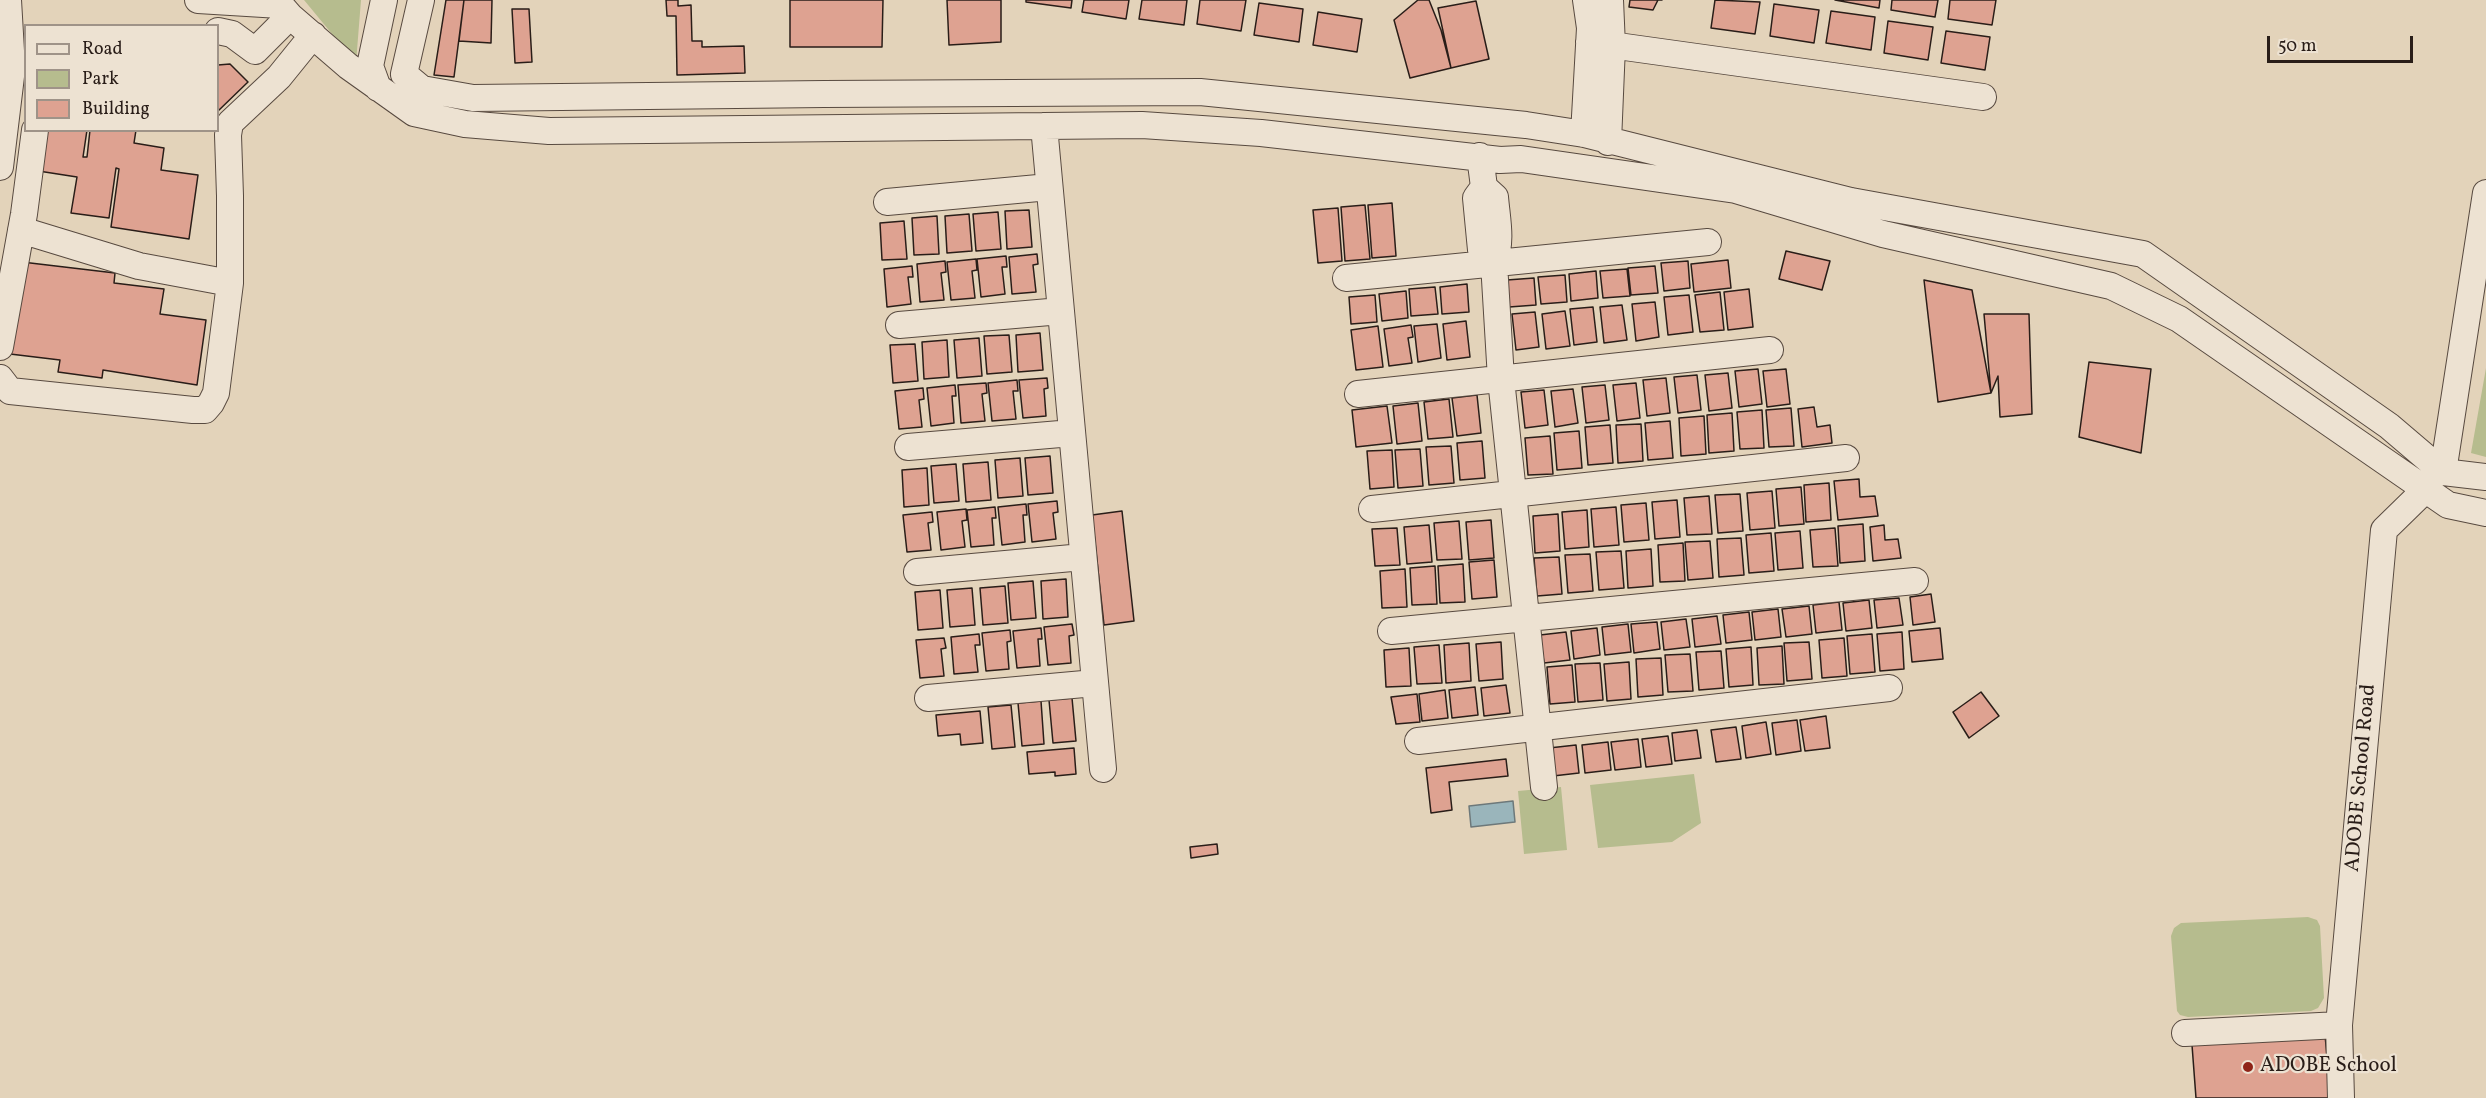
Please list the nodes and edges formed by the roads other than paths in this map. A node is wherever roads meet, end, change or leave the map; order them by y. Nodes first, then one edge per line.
1 (9, 0) edge
2 (198, 0) edge
3 (384, 0) edge
4 (421, 0) edge
5 (1586, 0) edge
6 (1610, 0) edge
7 (282, 7) edge
8 (219, 32) edge
9 (313, 35) junction
10 (1600, 44) junction
11 (255, 51) junction
12 (6, 68) edge
13 (279, 77) junction
14 (378, 88) junction
15 (952, 93) junction
16 (1983, 96) dead end
17 (953, 126) junction
18 (1044, 126) junction
19 (35, 132) edge
20 (1584, 134) junction
21 (1608, 142) junction
22 (1480, 156) junction
23 (0, 167) edge
24 (1049, 187) junction
25 (2486, 193) edge
26 (887, 202) dead end
27 (1888, 208) junction
28 (21, 230) junction
29 (1883, 234) junction
30 (1708, 242) dead end
31 (1494, 263) junction
32 (1346, 278) dead end
33 (230, 283) junction
34 (1061, 311) junction
35 (899, 325) dead end
36 (0, 347) edge
37 (1770, 350) dead end
38 (0, 378) edge
39 (1502, 379) junction
40 (1358, 394) dead end
41 (1072, 433) junction
42 (908, 447) dead end
43 (1846, 458) dead end
44 (2486, 477) edge
45 (2435, 480) junction
46 (1514, 494) junction
47 (1372, 509) dead end
48 (2486, 513) edge
49 (1083, 556) junction
50 (916, 572) dead end
51 (1915, 581) dead end
52 (1526, 617) junction
53 (1391, 631) dead end
54 (1095, 683) junction
55 (1889, 688) dead end
56 (928, 698) dead end
57 (1538, 729) junction
58 (1418, 741) dead end
59 (1103, 769) dead end
60 (1544, 787) dead end
61 (2339, 1025) junction
62 (2185, 1033) dead end
63 (2341, 1098) edge

1 - 12 street
2 - 7 street
3 - 14 street
4 - 15 street
5 - 10 street
6 - 10 street
7 - 9 street
7 - 11 street
8 - 11 street
9 - 13 street
9 - 14 street
10 - 16 street
10 - 20 street
10 - 21 street
11 - 13 street
12 - 23 street
13 - 33 street
14 - 17 street
15 - 17 street
15 - 20 street
17 - 18 street
18 - 22 street
18 - 24 street
19 - 28 street
20 - 21 street
21 - 27 street
22 - 29 street
22 - 31 street
24 - 26 street
24 - 34 street
25 - 45 street
27 - 29 street
27 - 45 street
28 - 33 street
28 - 36 street
29 - 45 street
30 - 31 street
31 - 32 street
31 - 39 street
33 - 38 street
34 - 35 street
34 - 41 street
37 - 39 street
39 - 40 street
39 - 46 street
41 - 42 street
41 - 49 street
43 - 46 street
44 - 45 street
45 - 48 street
45 - 61 street, ADOBE School Road
46 - 47 street
46 - 52 street
49 - 50 street
49 - 54 street
51 - 52 street
52 - 53 street
52 - 57 street
54 - 56 street
54 - 59 street
55 - 57 street
57 - 58 street
57 - 60 street
61 - 62 street
61 - 63 street, ADOBE School Road

